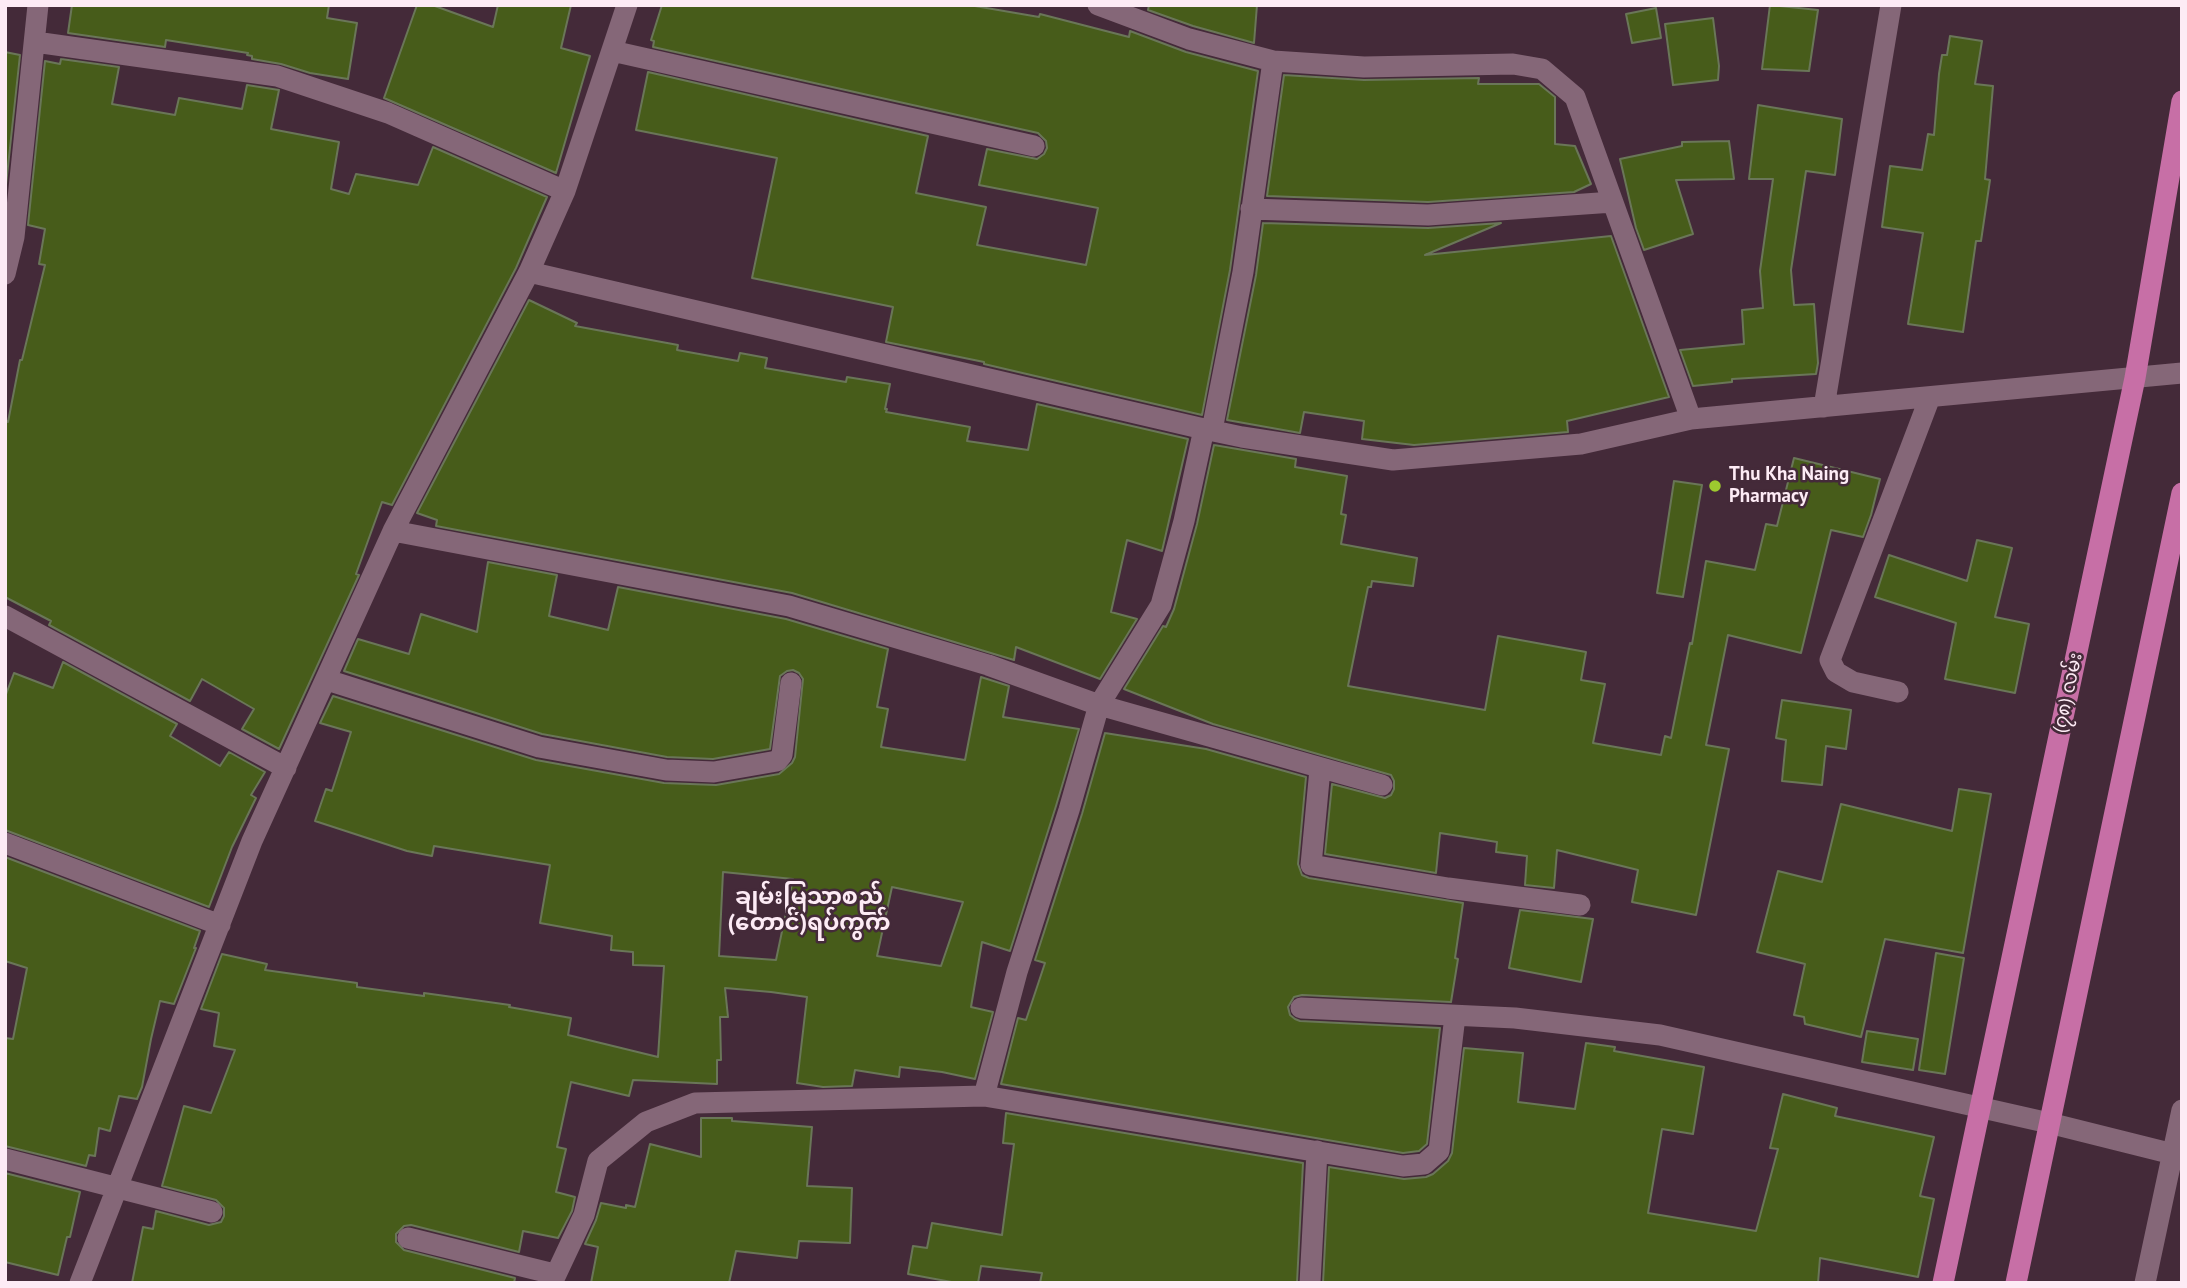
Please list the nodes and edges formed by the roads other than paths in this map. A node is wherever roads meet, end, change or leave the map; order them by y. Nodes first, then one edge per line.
1 (38, 5) edge
2 (627, 5) edge
3 (1098, 5) edge
4 (1891, 5) edge
5 (35, 42) junction
6 (612, 51) junction
7 (1273, 61) junction
8 (2182, 101) edge
9 (1034, 146) dead end
10 (565, 191) junction
11 (1613, 202) junction
12 (1251, 209) junction
13 (529, 272) junction
14 (5, 274) edge
15 (2182, 373) edge
16 (2135, 378) junction
17 (1930, 397) junction
18 (1824, 407) junction
19 (1691, 419) junction
20 (1208, 430) junction
21 (2182, 493) edge
22 (393, 531) junction
23 (5, 616) edge
24 (327, 680) junction
25 (792, 683) dead end
26 (1898, 692) dead end
27 (1099, 705) junction
28 (286, 768) junction
29 (1320, 769) junction
30 (1382, 785) dead end
31 (5, 843) edge
32 (1580, 905) dead end
33 (220, 925) junction
34 (1301, 1008) dead end
35 (1455, 1016) junction
36 (984, 1096) junction
37 (1980, 1108) junction
38 (2182, 1110) edge
39 (2049, 1123) junction
40 (1317, 1151) junction
41 (2173, 1154) junction
42 (5, 1160) edge
43 (117, 1187) junction
44 (212, 1212) dead end
45 (408, 1238) dead end
46 (553, 1278) edge
47 (80, 1283) edge
48 (1310, 1283) edge
49 (1943, 1283) edge
50 (2016, 1283) edge
51 (2145, 1283) edge

1 - 5 street
2 - 6 street
3 - 7 street
4 - 18 street
5 - 10 street
5 - 14 street
6 - 9 street
6 - 10 street
7 - 11 street
7 - 12 street
8 - 16 main road, (၇၈) လမ်း
10 - 13 street
11 - 12 street
11 - 19 street
12 - 20 street
13 - 20 street
13 - 22 street
15 - 16 street
16 - 17 street
16 - 37 main road, (၇၈) လမ်း
17 - 18 street
17 - 26 street
18 - 19 street
19 - 20 street
20 - 27 street
21 - 39 main road
22 - 24 street
22 - 27 street
23 - 28 street
24 - 25 street
24 - 28 street
27 - 29 street
27 - 36 street
28 - 33 street
29 - 30 street
29 - 32 street
31 - 33 street
33 - 43 street
34 - 35 street
35 - 37 street
35 - 40 street
36 - 40 street
36 - 46 street
37 - 39 street
37 - 49 main road, (၇၈) လမ်း
38 - 41 street
39 - 41 street
39 - 50 main road
40 - 48 street
41 - 51 street
42 - 43 street
43 - 44 street
43 - 47 street
45 - 46 street

